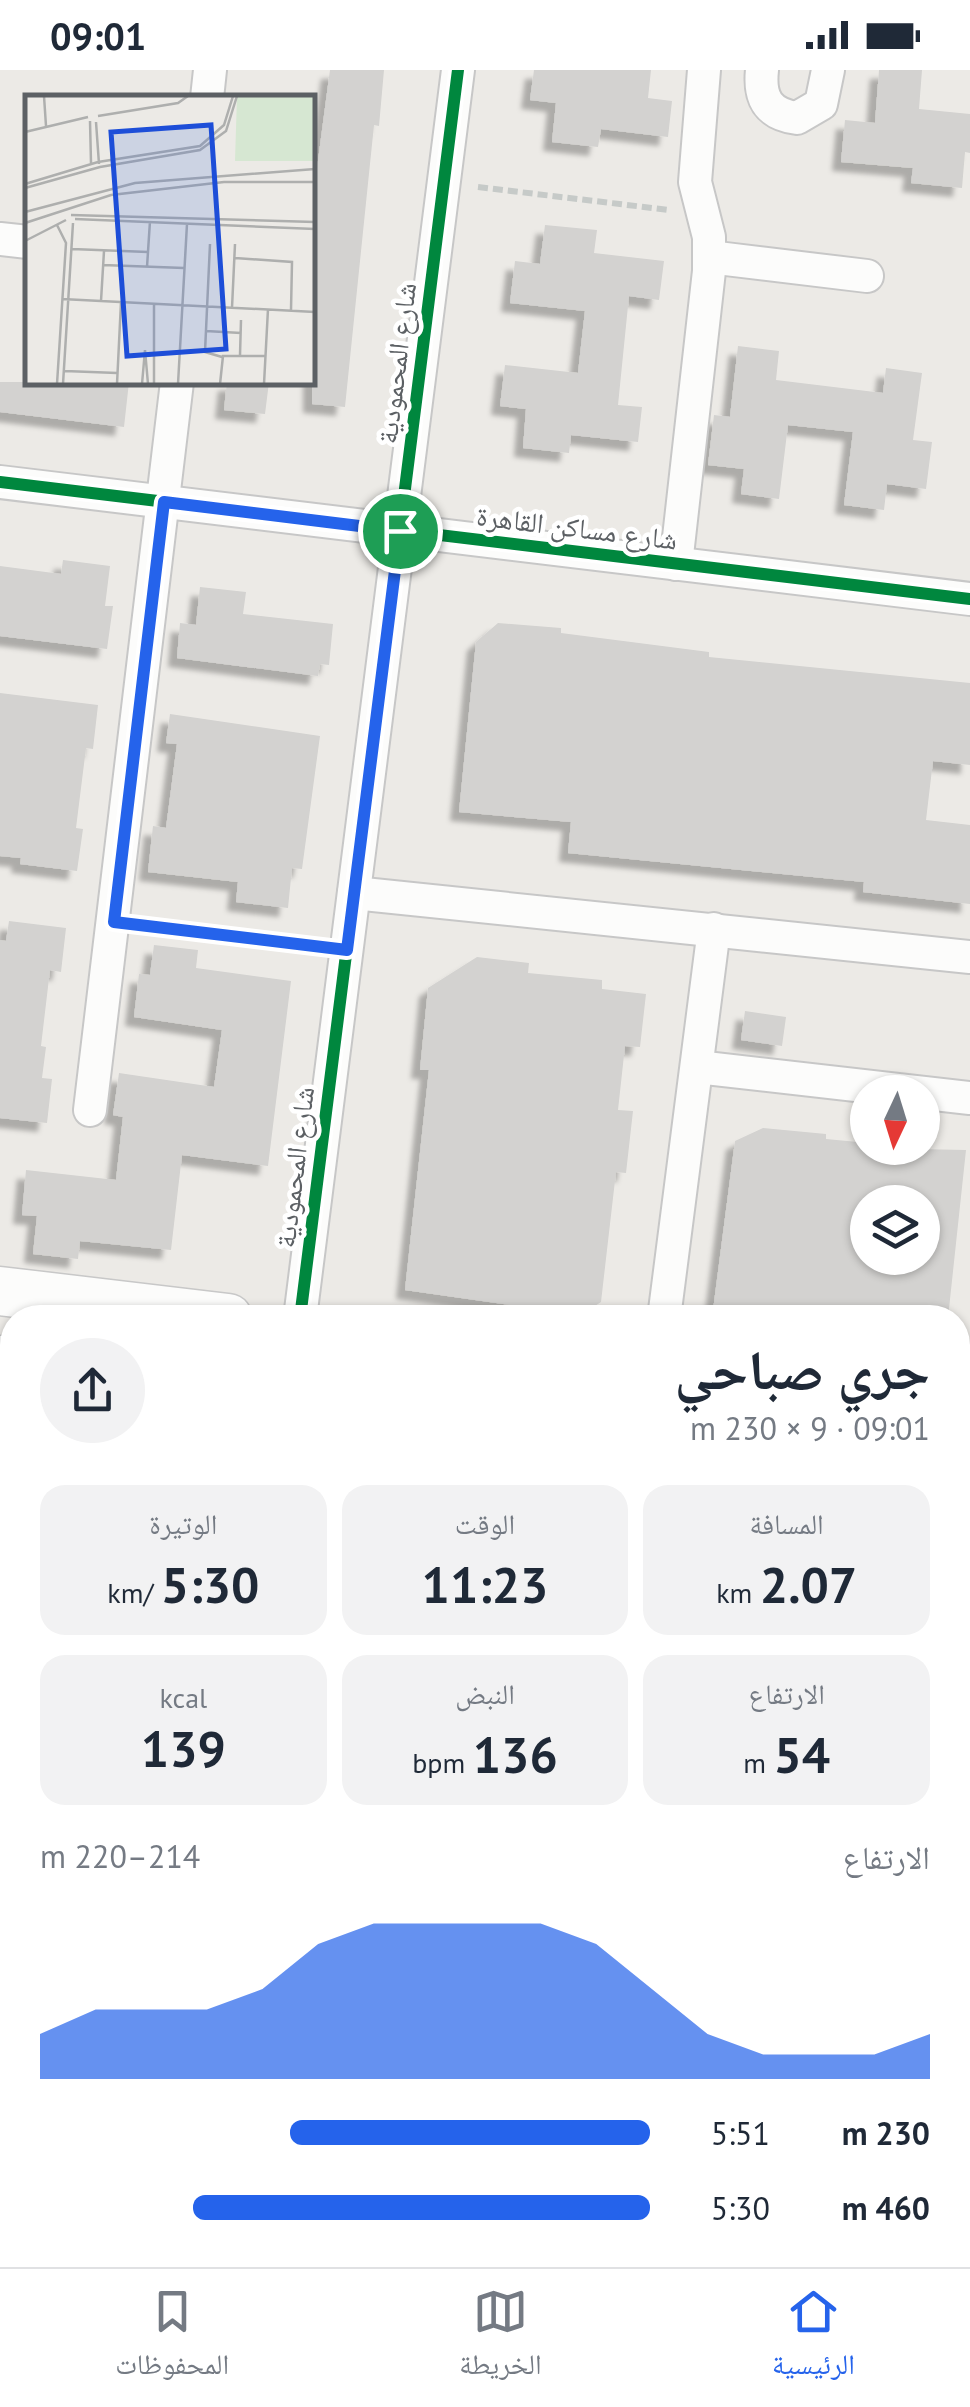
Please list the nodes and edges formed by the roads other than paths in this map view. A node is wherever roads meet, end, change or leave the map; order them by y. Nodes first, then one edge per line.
1 (210, 70) edge
2 (458, 70) edge
3 (704, 70) edge
4 (762, 70) edge
5 (828, 70) edge
6 (207, 95) edge
7 (0, 239) edge
8 (25, 242) edge
9 (709, 258) junction
10 (867, 276) dead end
11 (177, 385) edge
12 (0, 482) edge
13 (164, 502) junction
14 (400, 531) junction
15 (676, 564) junction
16 (970, 599) edge
17 (354, 893) junction
18 (714, 929) junction
19 (970, 956) edge
20 (697, 1067) junction
21 (970, 1098) edge
22 (90, 1110) dead end
23 (0, 1291) edge
24 (118, 1305) edge
25 (302, 1305) edge
26 (666, 1305) edge

1 - 6 street
2 - 14 street, شارع المحمودية
3 - 9 street
4 - 5 street
7 - 8 street
9 - 10 street
9 - 15 street
11 - 13 street
12 - 13 street, شارع مساكن القاهرة
13 - 14 street, شارع مساكن القاهرة
13 - 22 street
14 - 15 street, شارع مساكن القاهرة
14 - 17 street, شارع المحمودية
15 - 16 street, شارع مساكن القاهرة
17 - 18 street
17 - 25 street, شارع المحمودية
18 - 19 street
18 - 20 street
20 - 21 street
20 - 26 street
23 - 24 street

